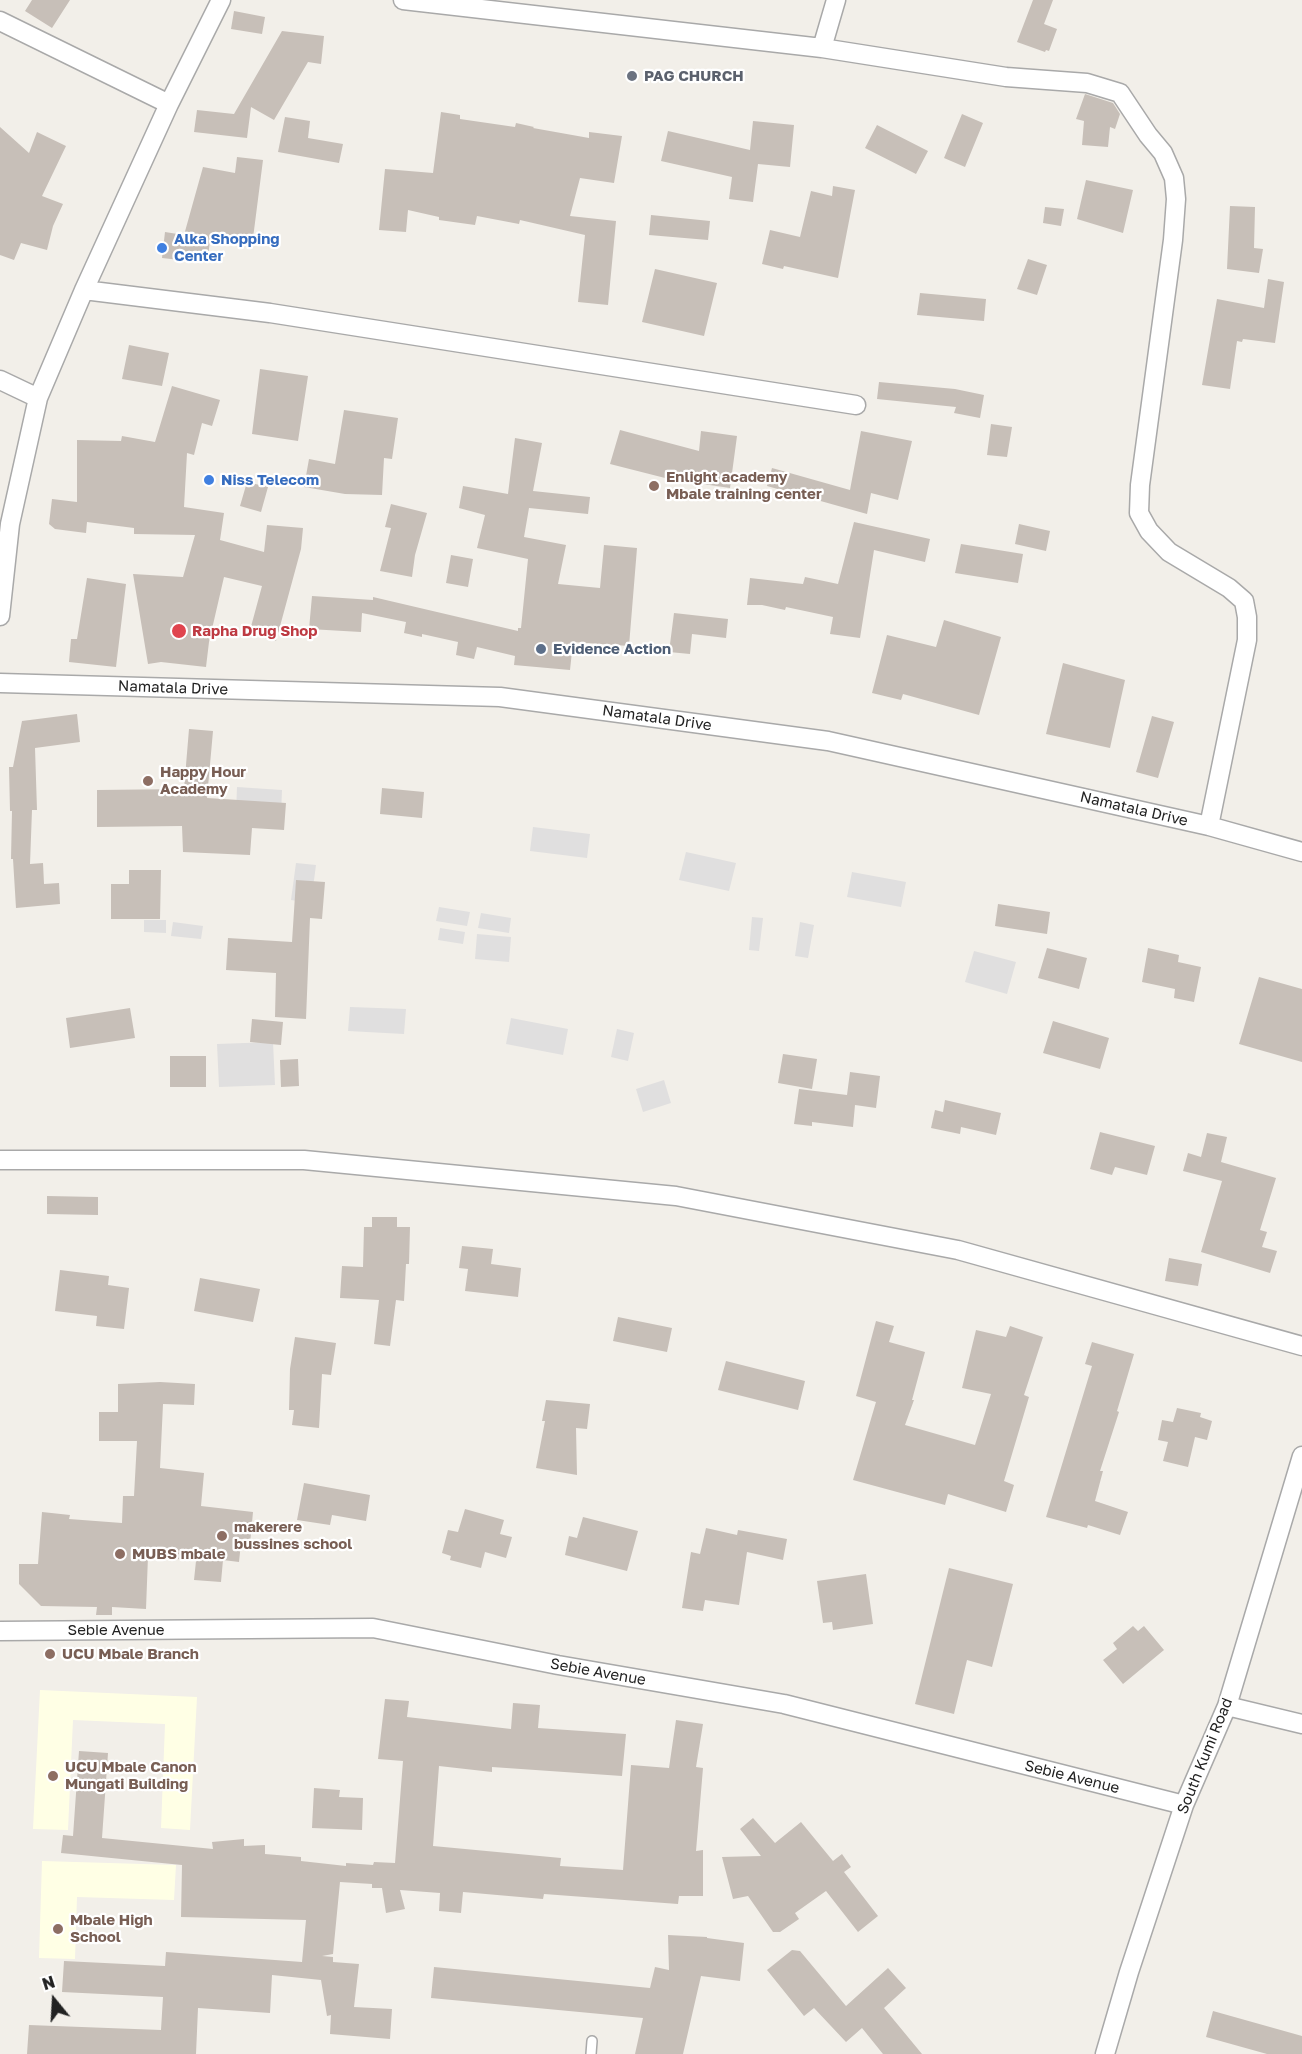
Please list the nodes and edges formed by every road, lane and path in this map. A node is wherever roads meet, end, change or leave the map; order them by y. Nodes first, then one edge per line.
1 (221, 0) edge
2 (403, 0) edge
3 (836, 0) edge
4 (0, 21) edge
5 (822, 48) junction
6 (169, 104) junction
7 (84, 290) junction
8 (0, 380) edge
9 (38, 398) junction
10 (856, 405) dead end
11 (0, 616) edge
12 (0, 683) edge
13 (1209, 826) junction
14 (1302, 852) edge
15 (0, 1160) edge
16 (1302, 1346) edge
17 (1302, 1456) edge
18 (0, 1631) edge
19 (1227, 1706) junction
20 (1302, 1724) edge
21 (1184, 1805) junction
22 (592, 2041) dead end
23 (591, 2054) edge
24 (1105, 2054) edge

1 - 6 street
2 - 5 street
3 - 5 street
4 - 6 street
5 - 13 street
6 - 7 street
7 - 9 street
7 - 10 street
8 - 9 street
9 - 11 street
12 - 13 street, Namatala Drive
13 - 14 street, Namatala Drive
15 - 16 street
17 - 19 street, South Kumi Road
18 - 21 street, Sebie Avenue
19 - 20 street
19 - 21 street, South Kumi Road
21 - 24 street, South Kumi Road
22 - 23 lane

